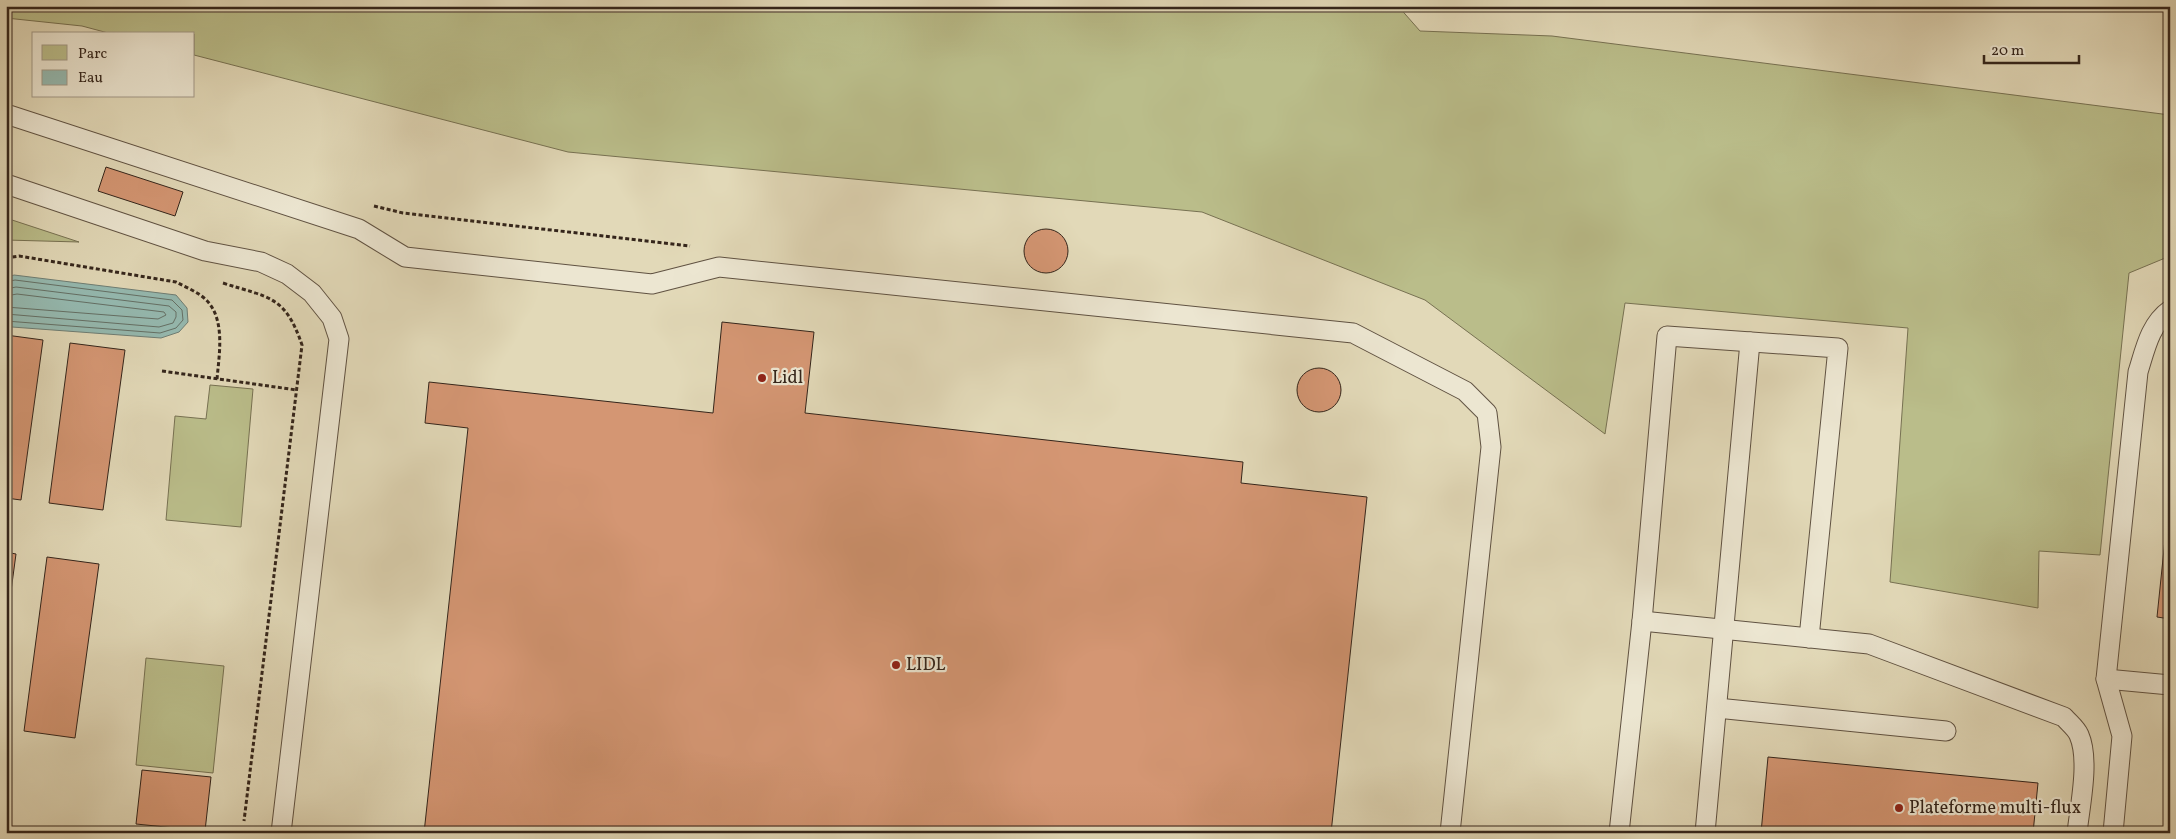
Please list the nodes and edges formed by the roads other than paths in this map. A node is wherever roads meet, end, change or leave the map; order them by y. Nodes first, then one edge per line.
1 (6, 114) edge
2 (6, 184) edge
3 (2170, 310) edge
4 (1750, 342) junction
5 (1642, 621) junction
6 (1724, 629) junction
7 (1809, 638) junction
8 (2106, 679) junction
9 (2170, 685) edge
10 (1716, 708) junction
11 (1946, 732) dead end
12 (281, 833) edge
13 (1450, 833) edge
14 (1620, 833) edge
15 (1705, 833) edge
16 (2077, 833) edge
17 (2114, 833) edge

1 - 13 lane
2 - 12 lane
3 - 8 lane
4 - 5 lane
4 - 6 lane
4 - 7 lane
5 - 6 lane
5 - 14 lane
6 - 7 lane
6 - 10 lane
7 - 16 lane
8 - 9 lane
8 - 17 lane
10 - 11 lane
10 - 15 lane

